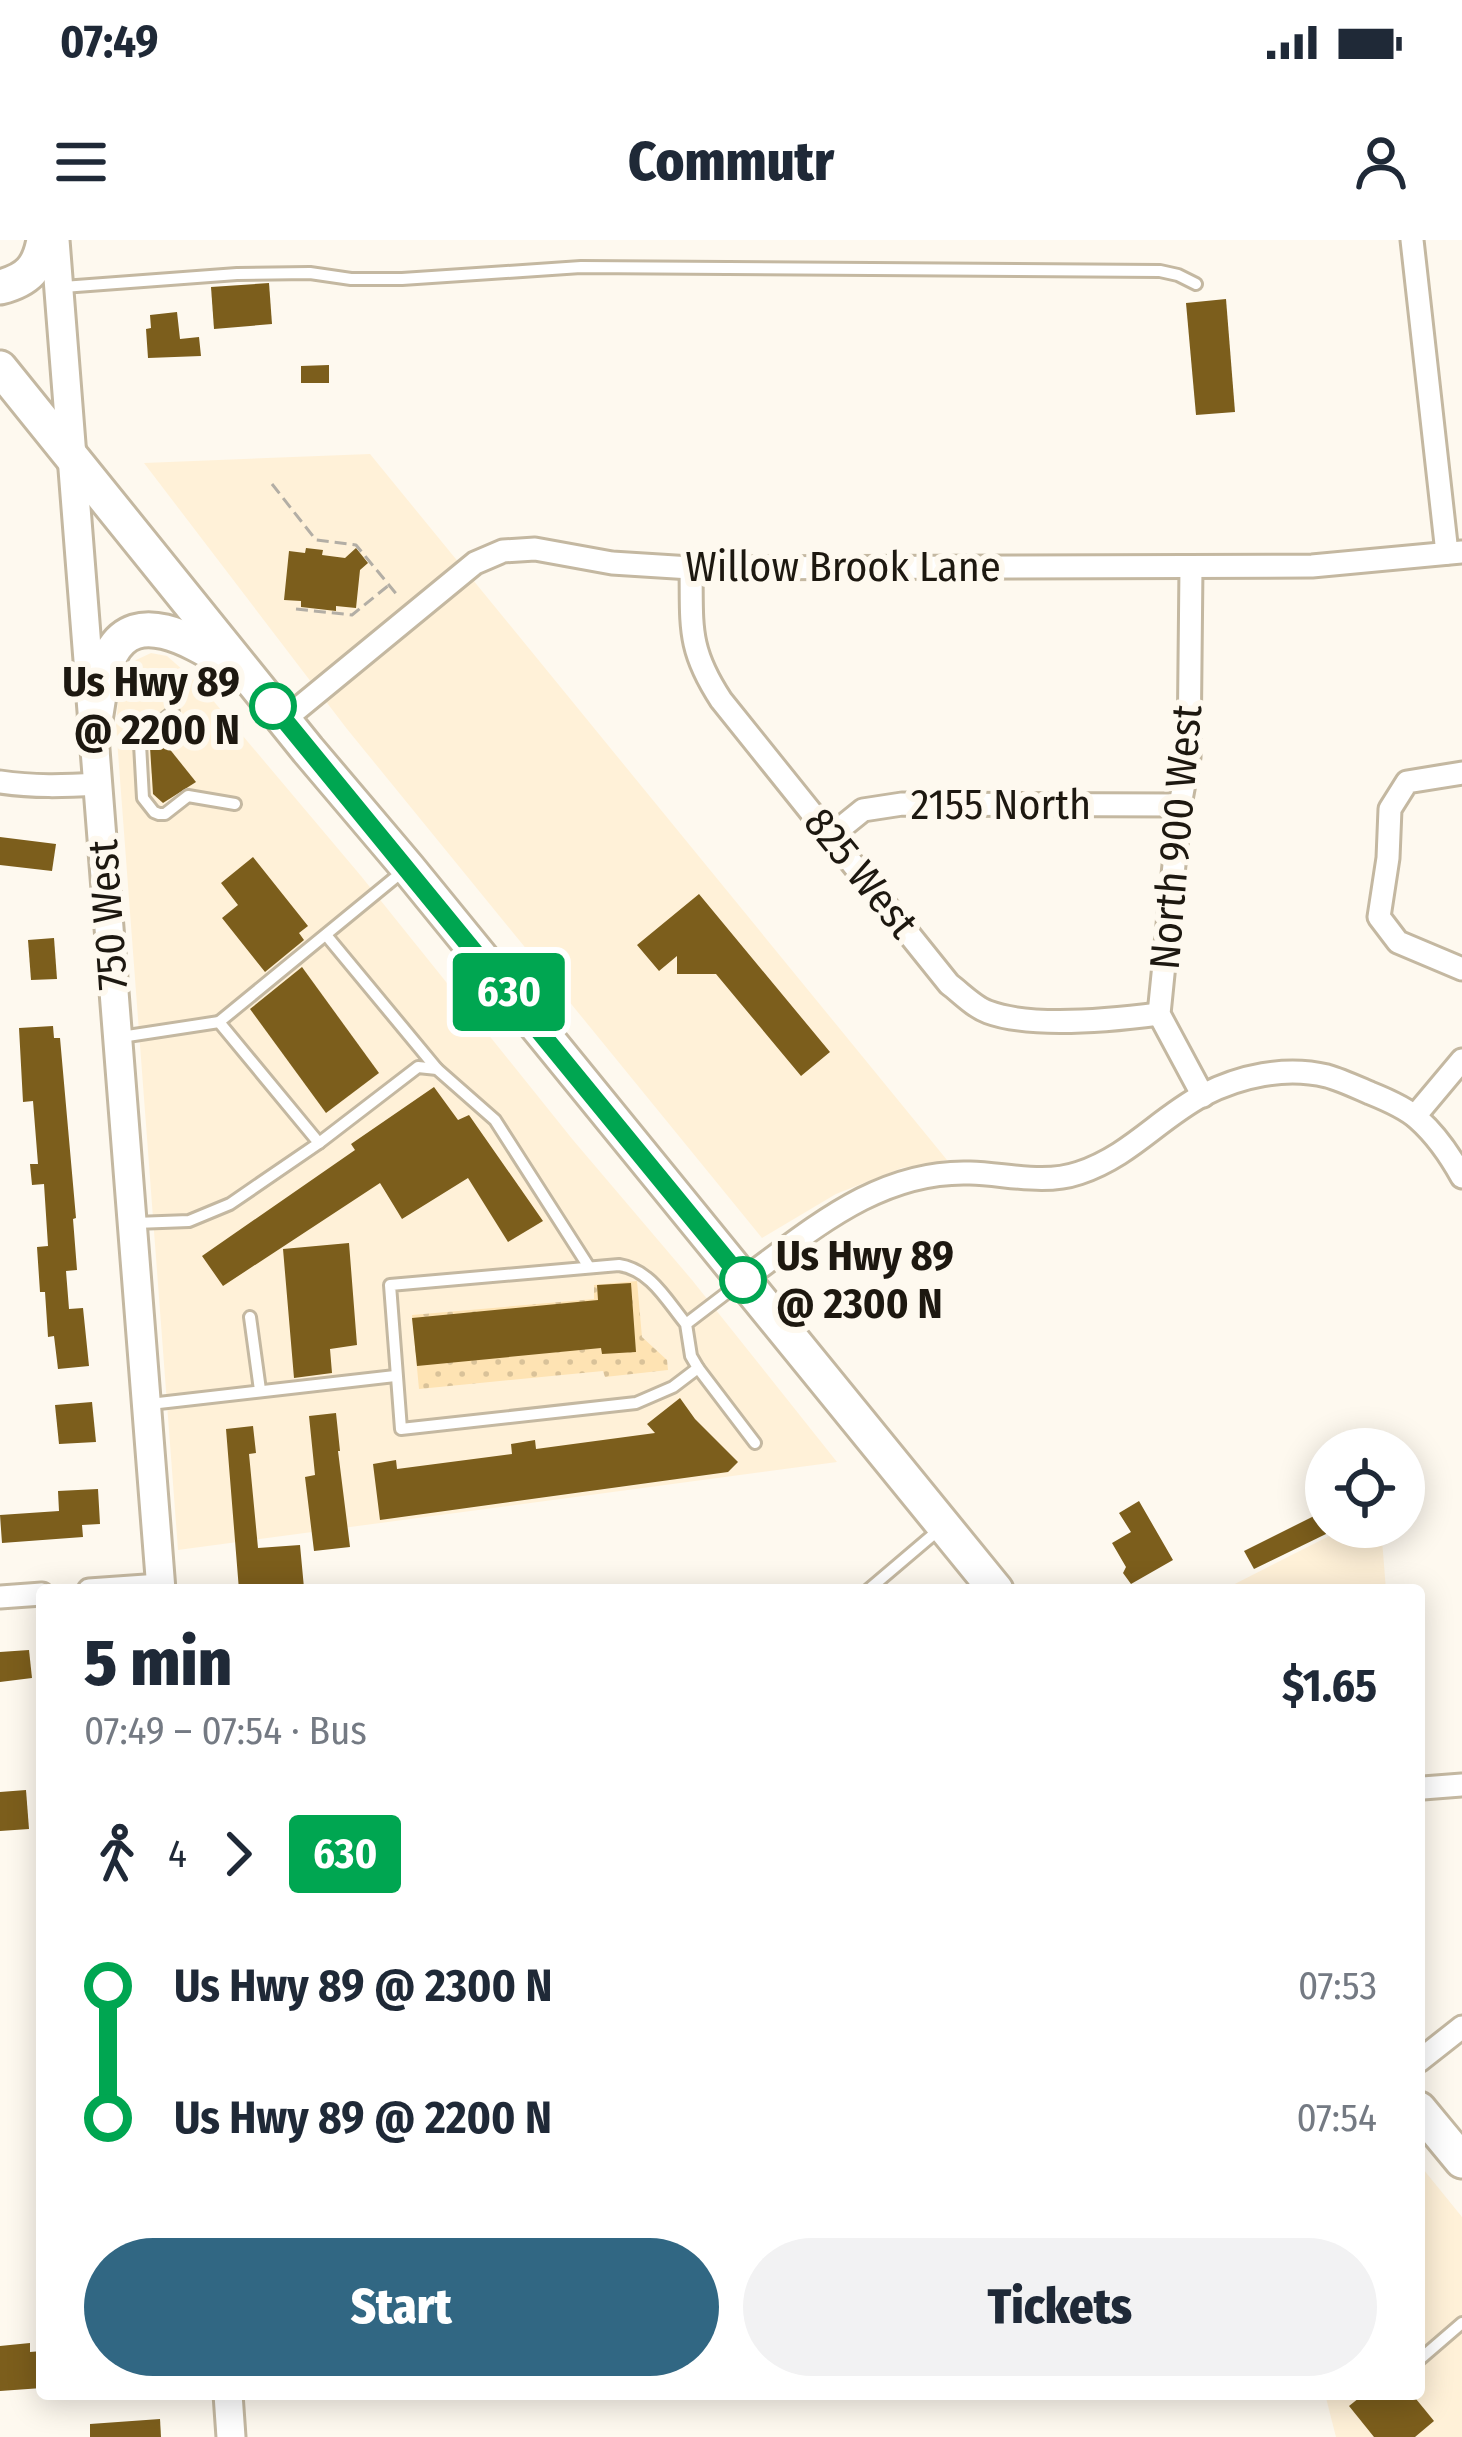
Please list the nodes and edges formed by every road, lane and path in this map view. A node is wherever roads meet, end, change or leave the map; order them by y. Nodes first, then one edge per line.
1 (44, 240) edge
2 (55, 240) edge
3 (1412, 240) edge
4 (1196, 284) dead end
5 (0, 286) edge
6 (59, 288) junction
7 (0, 368) edge
8 (73, 456) junction
9 (272, 484) dead end
10 (324, 541) junction
11 (1454, 553) edge
12 (324, 555) dead end
13 (1191, 567) junction
14 (691, 568) junction
15 (388, 585) junction
16 (398, 597) dead end
17 (296, 609) dead end
18 (248, 674) junction
19 (173, 712) dead end
20 (284, 720) junction
21 (94, 725) junction
22 (1462, 773) edge
23 (0, 782) edge
24 (98, 784) junction
25 (235, 804) dead end
26 (1180, 805) junction
27 (832, 835) junction
28 (408, 868) junction
29 (326, 935) junction
30 (1462, 969) edge
31 (1160, 1014) junction
32 (219, 1022) junction
33 (118, 1038) junction
34 (1462, 1060) edge
35 (437, 1069) junction
36 (1203, 1096) junction
37 (1415, 1116) junction
38 (319, 1142) junction
39 (1462, 1177) edge
40 (133, 1223) junction
41 (589, 1267) junction
42 (743, 1280) junction
43 (250, 1317) dead end
44 (686, 1324) junction
45 (698, 1368) junction
46 (395, 1376) junction
47 (260, 1390) junction
48 (147, 1405) junction
49 (755, 1443) dead end
50 (944, 1526) junction
51 (161, 1584) edge
52 (875, 1584) edge
53 (991, 1584) edge
54 (36, 1594) edge
55 (0, 1597) edge
56 (1462, 1785) edge
57 (1425, 1788) edge
58 (1462, 2027) edge
59 (1425, 2056) edge
60 (1425, 2116) edge
61 (1462, 2161) edge
62 (1462, 2323) edge
63 (1425, 2355) edge
64 (228, 2400) edge
65 (231, 2437) edge

1 - 5 main road
2 - 6 street, 750 West
3 - 11 street
4 - 6 lane
6 - 8 street, 750 West
7 - 8 main road
8 - 18 main road
8 - 21 street, 750 West
9 - 10 path
10 - 12 path
10 - 15 path
11 - 13 street, Willow Brook Lane
13 - 14 street, Willow Brook Lane
13 - 26 street, North 900 West
14 - 20 street, Willow Brook Lane
14 - 27 street, 825 West
15 - 16 path
15 - 17 path
18 - 20 main road
18 - 21 main road
19 - 25 lane
20 - 28 main road
21 - 24 street, 750 West
22 - 30 street
23 - 24 street
24 - 33 street, 750 West
26 - 27 street, 2155 North
26 - 31 street, North 900 West
27 - 31 street, 825 West
28 - 29 lane
28 - 42 main road
29 - 32 lane
29 - 35 lane
31 - 36 street, North 900 West
32 - 33 lane
32 - 38 lane
33 - 40 street, 750 West
34 - 37 street
35 - 38 lane
35 - 41 lane
36 - 37 street
36 - 42 street
37 - 39 street
38 - 40 lane
40 - 48 street, 750 West
41 - 44 lane
41 - 46 lane
42 - 44 lane
42 - 50 main road
43 - 47 lane
44 - 45 lane
45 - 46 lane
45 - 49 lane
46 - 47 lane
47 - 48 lane
48 - 51 street, 750 West
50 - 52 lane
50 - 53 main road
54 - 55 street
56 - 57 street
58 - 59 street
60 - 61 main road
62 - 63 lane
64 - 65 street

